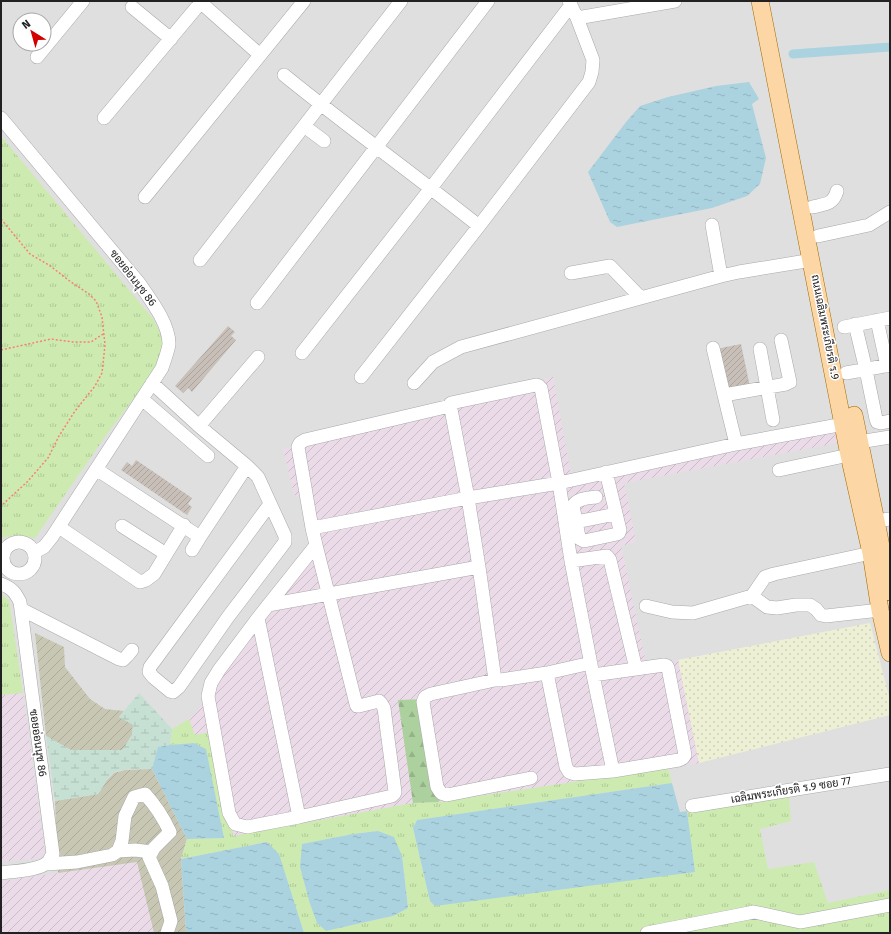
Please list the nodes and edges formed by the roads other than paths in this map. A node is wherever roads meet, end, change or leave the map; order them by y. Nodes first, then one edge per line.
1 (83, 1) edge
2 (201, 1) edge
3 (304, 1) edge
4 (401, 1) edge
5 (488, 1) edge
6 (675, 1) edge
7 (760, 1) edge
8 (771, 1) edge
9 (570, 3) edge
10 (132, 7) dead end
11 (577, 18) junction
12 (170, 38) junction
13 (260, 55) junction
14 (37, 57) dead end
15 (284, 75) dead end
16 (320, 105) junction
17 (1, 118) edge
18 (104, 118) dead end
19 (304, 126) junction
20 (324, 141) dead end
21 (377, 147) junction
22 (431, 188) junction
23 (837, 191) dead end
24 (145, 197) dead end
25 (812, 207) junction
26 (890, 212) edge
27 (712, 225) dead end
28 (479, 226) junction
29 (818, 236) junction
30 (200, 260) dead end
31 (812, 260) junction
32 (571, 272) dead end
33 (721, 276) junction
34 (641, 298) junction
35 (257, 303) dead end
36 (884, 319) edge
37 (781, 340) dead end
38 (713, 348) dead end
39 (760, 349) dead end
40 (302, 353) dead end
41 (258, 357) dead end
42 (888, 366) edge
43 (866, 370) junction
44 (846, 373) junction
45 (361, 377) dead end
46 (152, 383) junction
47 (414, 383) dead end
48 (768, 388) junction
49 (724, 395) junction
50 (142, 399) junction
51 (450, 406) junction
52 (774, 420) dead end
53 (890, 421) edge
54 (844, 424) junction
55 (199, 426) junction
56 (890, 437) edge
57 (736, 444) junction
58 (854, 449) junction
59 (208, 456) dead end
60 (247, 466) junction
61 (96, 469) junction
62 (778, 470) dead end
63 (606, 472) junction
64 (559, 483) junction
65 (596, 497) dead end
66 (468, 498) junction
67 (270, 504) junction
68 (616, 514) junction
69 (883, 520) edge
70 (576, 522) junction
71 (184, 525) junction
72 (122, 526) dead end
73 (59, 527) junction
74 (312, 528) junction
75 (200, 537) junction
76 (316, 545) junction
77 (192, 550) dead end
78 (35, 552) dead end
79 (871, 553) junction
80 (166, 554) junction
81 (571, 561) junction
82 (478, 567) junction
83 (1, 584) edge
84 (890, 591) edge
85 (328, 595) junction
86 (752, 596) junction
87 (268, 605) junction
88 (646, 606) dead end
89 (21, 609) junction
90 (880, 610) junction
91 (258, 618) junction
92 (132, 650) dead end
93 (890, 653) edge
94 (592, 669) junction
95 (636, 669) junction
96 (547, 673) junction
97 (495, 680) junction
98 (613, 771) junction
99 (890, 774) edge
100 (531, 778) dead end
101 (692, 806) dead end
102 (299, 817) junction
103 (118, 851) junction
104 (152, 852) junction
105 (46, 864) junction
106 (1, 873) edge
107 (890, 905) edge
108 (167, 933) edge
109 (647, 933) edge

1 - 14 street
2 - 12 street
2 - 13 street
3 - 13 street
4 - 16 street
5 - 21 street
6 - 11 street
7 - 31 main road, ถนนเฉลิมพระเกียรติ ร.9
8 - 25 main road, ถนนเฉลิมพระเกียรติ ร.9
9 - 11 street
9 - 22 street
10 - 12 street
11 - 28 street
12 - 18 street
13 - 24 street
15 - 16 street
16 - 19 street
16 - 21 street
17 - 46 street, ซอยอ่อนนุช 86
19 - 20 street
19 - 30 street
21 - 22 street
21 - 35 street
22 - 28 street
22 - 40 street
23 - 25 street
25 - 29 main road, ถนนเฉลิมพระเกียรติ ร.9
26 - 29 street
27 - 33 street
28 - 45 street
29 - 44 main road, ถนนเฉลิมพระเกียรติ ร.9
31 - 33 street
31 - 54 main road, ถนนเฉลิมพระเกียรติ ร.9
32 - 34 street
33 - 34 street
34 - 47 street
36 - 42 street
36 - 43 street
37 - 48 street
38 - 49 street
39 - 48 street
41 - 55 street
42 - 43 street
43 - 44 street
43 - 53 street
44 - 58 main road, ถนนเฉลิมพระเกียรติ ร.9
46 - 50 street, ซอยอ่อนนุช 86
46 - 55 street
48 - 49 street
48 - 52 street
49 - 57 street
50 - 59 street
50 - 61 street, ซอยอ่อนนุช 86
51 - 64 street
51 - 66 street
51 - 74 street
54 - 57 street
54 - 58 main road, ถนนเฉลิมพระเกียรติ ร.9
55 - 60 street
56 - 58 street
57 - 63 street
58 - 62 street
58 - 69 main road, ถนนเฉลิมพระเกียรติ ร.9
58 - 79 main road, ถนนเฉลิมพระเกียรติ ร.9
60 - 67 street
60 - 75 street
61 - 71 street
61 - 73 street, ซอยอ่อนนุช 86
63 - 64 street
63 - 68 street
64 - 66 street
64 - 81 street
65 - 70 street
66 - 74 street
66 - 82 street
67 - 67 street
68 - 70 street
68 - 70 street
69 - 84 main road, ถนนเฉลิมพระเกียรติ ร.9
71 - 75 street
71 - 80 street
72 - 80 street
73 - 78 street, ซอยอ่อนนุช 86
73 - 80 street
74 - 76 street
75 - 77 street
76 - 85 street
76 - 87 street
79 - 86 street
79 - 90 main road, ถนนเฉลิมพระเกียรติ ร.9
81 - 94 street
81 - 95 street
82 - 85 street
82 - 97 street
83 - 89 street, ซอยอ่อนนุช 86
85 - 87 street
85 - 102 street
86 - 88 street
86 - 90 street
87 - 91 street
89 - 92 street
89 - 105 street, ซอยอ่อนนุช 86
90 - 93 main road, ถนนเฉลิมพระเกียรติ ร.9
91 - 102 street
91 - 102 street
94 - 95 street
94 - 96 street
94 - 98 street
95 - 98 street
96 - 97 street
96 - 98 street
97 - 100 street
99 - 101 street, เฉลิมพระเกียรติ ร.9 ซอย 77
103 - 104 street
103 - 104 street
103 - 105 street
104 - 108 street
105 - 106 street
107 - 109 street

